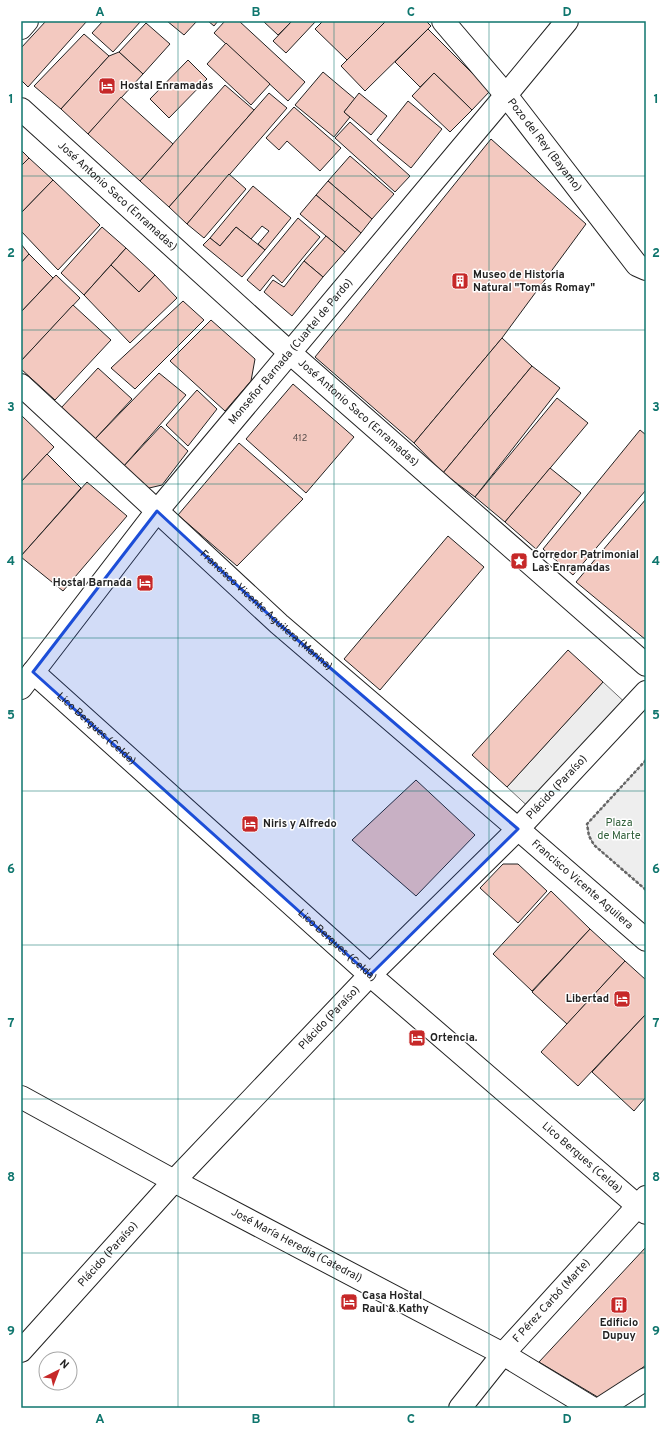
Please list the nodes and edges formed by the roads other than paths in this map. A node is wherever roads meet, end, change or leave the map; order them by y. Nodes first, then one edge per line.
1 (27, 21) edge
2 (442, 21) edge
3 (566, 21) edge
4 (21, 28) edge
5 (506, 96) junction
6 (21, 109) edge
7 (646, 269) edge
8 (289, 352) junction
9 (21, 385) edge
10 (157, 511) junction
11 (646, 665) edge
12 (27, 680) edge
13 (646, 692) edge
14 (518, 829) junction
15 (646, 940) edge
16 (370, 975) junction
17 (21, 1097) edge
18 (174, 1181) junction
19 (643, 1205) edge
20 (21, 1351) edge
21 (503, 1354) junction
22 (646, 1379) edge
23 (460, 1408) edge
24 (592, 1408) edge
25 (601, 1408) edge

1 - 4 street
2 - 5 street, Pozo del Rey (Bayamo)
3 - 5 street, Monseñor Barnada (Cuartel de Pardo)
5 - 7 street, Pozo del Rey (Bayamo)
5 - 8 street, Monseñor Barnada (Cuartel de Pardo)
6 - 8 street, José Antonio Saco (Enramadas)
8 - 10 street, Monseñor Barnada (Cuartel de Pardo)
8 - 11 street, José Antonio Saco (Enramadas)
9 - 10 street, Francisco Vicente Aguilera (Marina)
10 - 12 street, Monseñor Barnada (Cuartel de Pardo)
10 - 14 street, Francisco Vicente Aguilera (Marina)
12 - 16 street, Lico Bergues (Celda)
13 - 14 street, Plácido (Paraíso)
14 - 15 street, Francisco Vicente Aguilera
14 - 16 street, Plácido (Paraíso)
16 - 18 street, Plácido (Paraíso)
16 - 19 street, Lico Bergues (Celda)
17 - 18 street, José María Heredia (Catedral)
18 - 20 street, Plácido (Paraíso)
18 - 21 street, José María Heredia (Catedral)
19 - 21 street, F Pérez Carbó (Marte)
21 - 23 street, F Pérez Carbó (Marte)
21 - 24 street, José María Heredia (Catedral)
22 - 25 street

